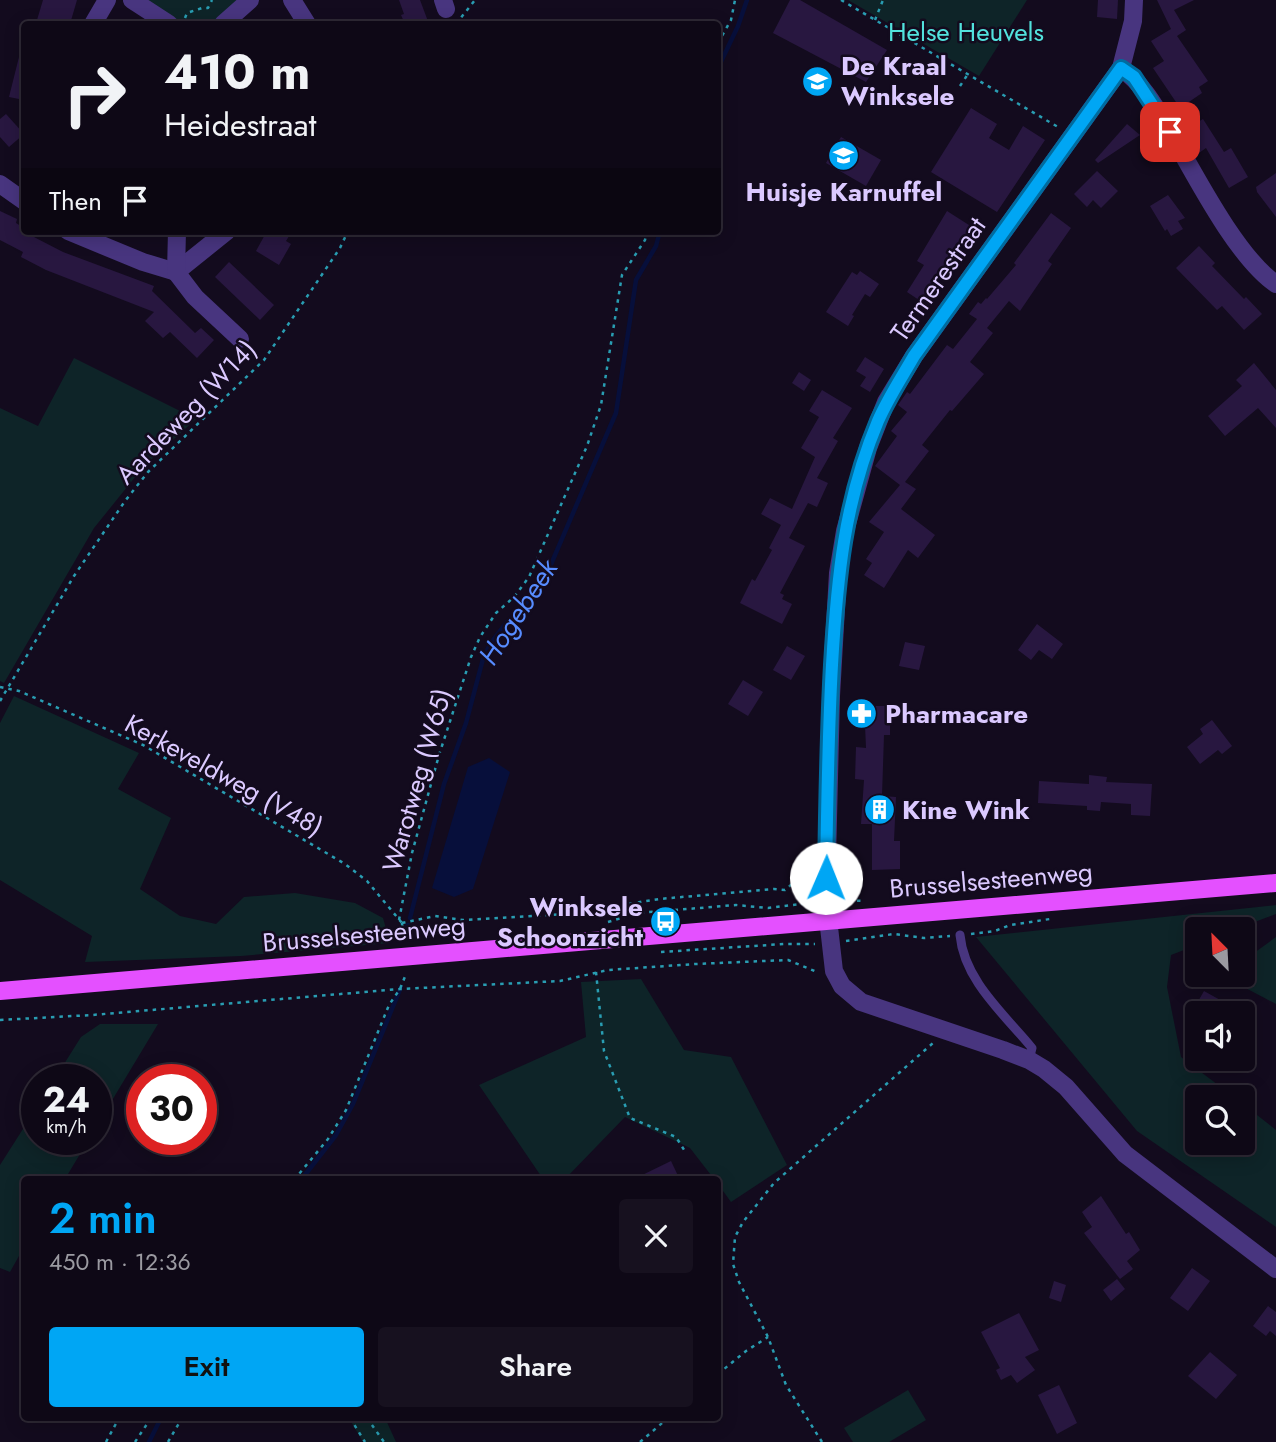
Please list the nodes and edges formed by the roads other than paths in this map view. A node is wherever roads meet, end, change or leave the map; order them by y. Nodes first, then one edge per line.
1 (107, 0) edge
2 (132, 0) edge
3 (250, 0) edge
4 (292, 0) edge
5 (1134, 0) edge
6 (95, 21) edge
7 (164, 21) edge
8 (226, 21) edge
9 (305, 21) edge
10 (1121, 68) junction
11 (0, 184) edge
12 (21, 199) edge
13 (78, 235) edge
14 (177, 235) edge
15 (222, 235) edge
16 (176, 272) junction
17 (1276, 284) edge
18 (240, 338) dead end
19 (1276, 883) edge
20 (828, 920) junction
21 (960, 935) dead end
22 (0, 991) edge
23 (1029, 1060) junction
24 (1276, 1269) edge

1 - 6 street
2 - 7 street
3 - 8 street
4 - 9 street
5 - 10 street
10 - 17 street
10 - 20 street, Termerestraat
11 - 12 street
13 - 16 street
14 - 16 street
15 - 16 street
16 - 18 street
19 - 20 main road, Brusselsesteenweg
20 - 22 main road, Brusselsesteenweg
20 - 23 street, Termerestraat
21 - 23 lane
23 - 24 street, Termerestraat

